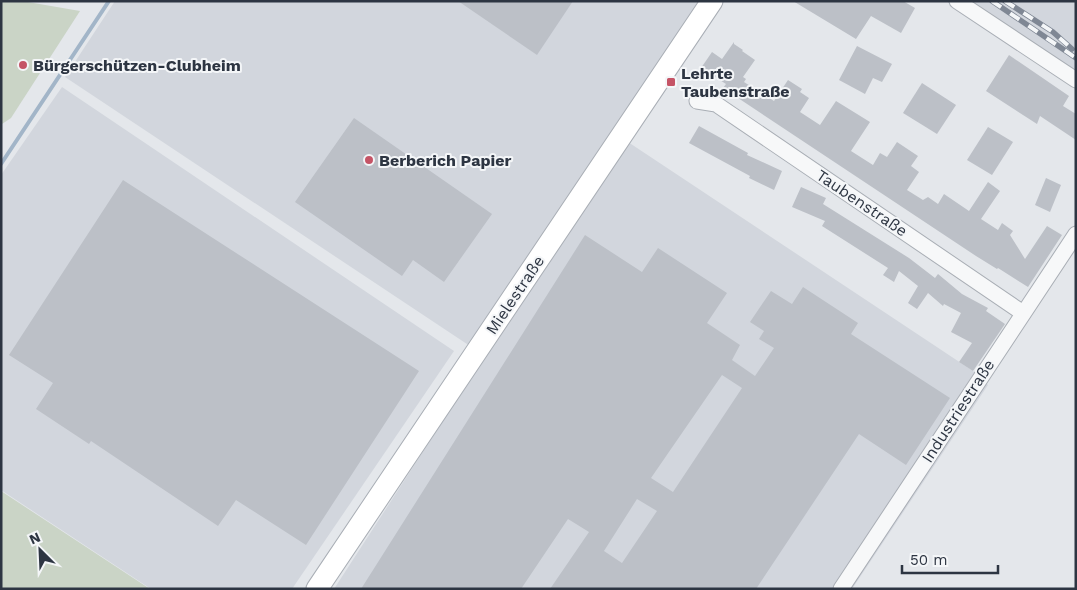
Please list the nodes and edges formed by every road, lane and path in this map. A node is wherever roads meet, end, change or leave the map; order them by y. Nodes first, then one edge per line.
1 (712, 1) edge
2 (957, 1) edge
3 (1076, 80) edge
4 (697, 101) dead end
5 (1076, 234) edge
6 (1023, 313) junction
7 (317, 589) edge
8 (841, 589) edge

1 - 7 street, Mielestraße
2 - 3 street
4 - 6 street, Taubenstraße
5 - 6 street, Industriestraße
6 - 8 street, Industriestraße

